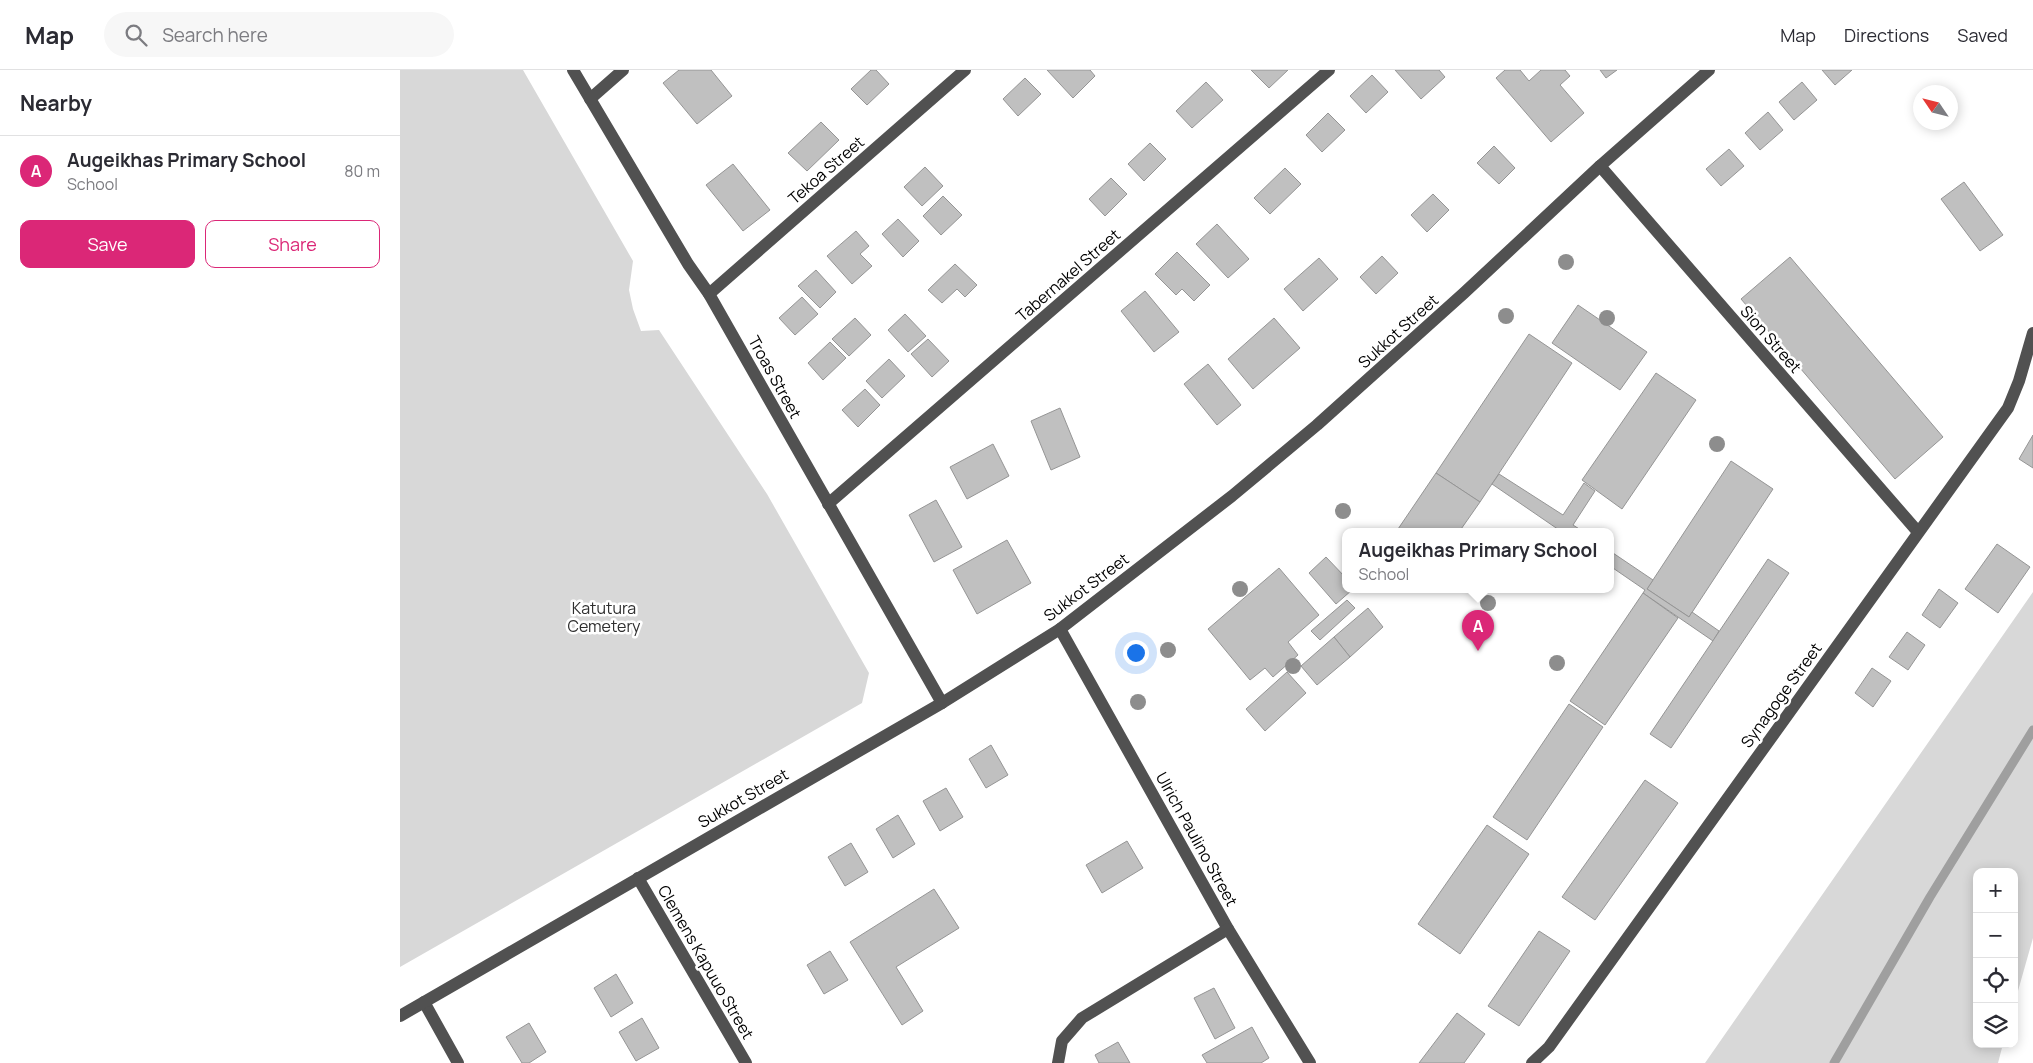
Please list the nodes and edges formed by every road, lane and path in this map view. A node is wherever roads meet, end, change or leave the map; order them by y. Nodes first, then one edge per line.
1 (573, 70) edge
2 (623, 70) edge
3 (965, 70) edge
4 (1329, 70) edge
5 (1710, 70) edge
6 (590, 98) junction
7 (1600, 166) junction
8 (709, 294) junction
9 (2033, 332) edge
10 (828, 504) junction
11 (1918, 532) junction
12 (1060, 628) junction
13 (942, 703) junction
14 (638, 878) junction
15 (1228, 929) junction
16 (424, 1002) junction
17 (400, 1016) edge
18 (458, 1063) edge
19 (746, 1063) edge
20 (1058, 1063) edge
21 (1310, 1063) edge
22 (1532, 1063) edge

1 - 6 street, Troas Street
2 - 6 street
3 - 8 street, Tekoa Street
4 - 10 street, Tabernakel Street
5 - 7 street, Sukkot Street
6 - 8 street, Troas Street
7 - 11 street, Sion Street
7 - 12 street, Sukkot Street
8 - 10 street, Troas Street
9 - 11 street, Synagoge Street
10 - 13 street, Troas Street
11 - 22 street, Synagoge Street
12 - 13 street, Sukkot Street
12 - 15 street, Ulrich Paulino Street
13 - 14 street, Sukkot Street
14 - 16 street, Sukkot Street
14 - 19 street, Clemens Kapuuo Street
15 - 20 street
15 - 21 street, Ulrich Paulino Street
16 - 17 street, Sukkot Street
16 - 18 street

